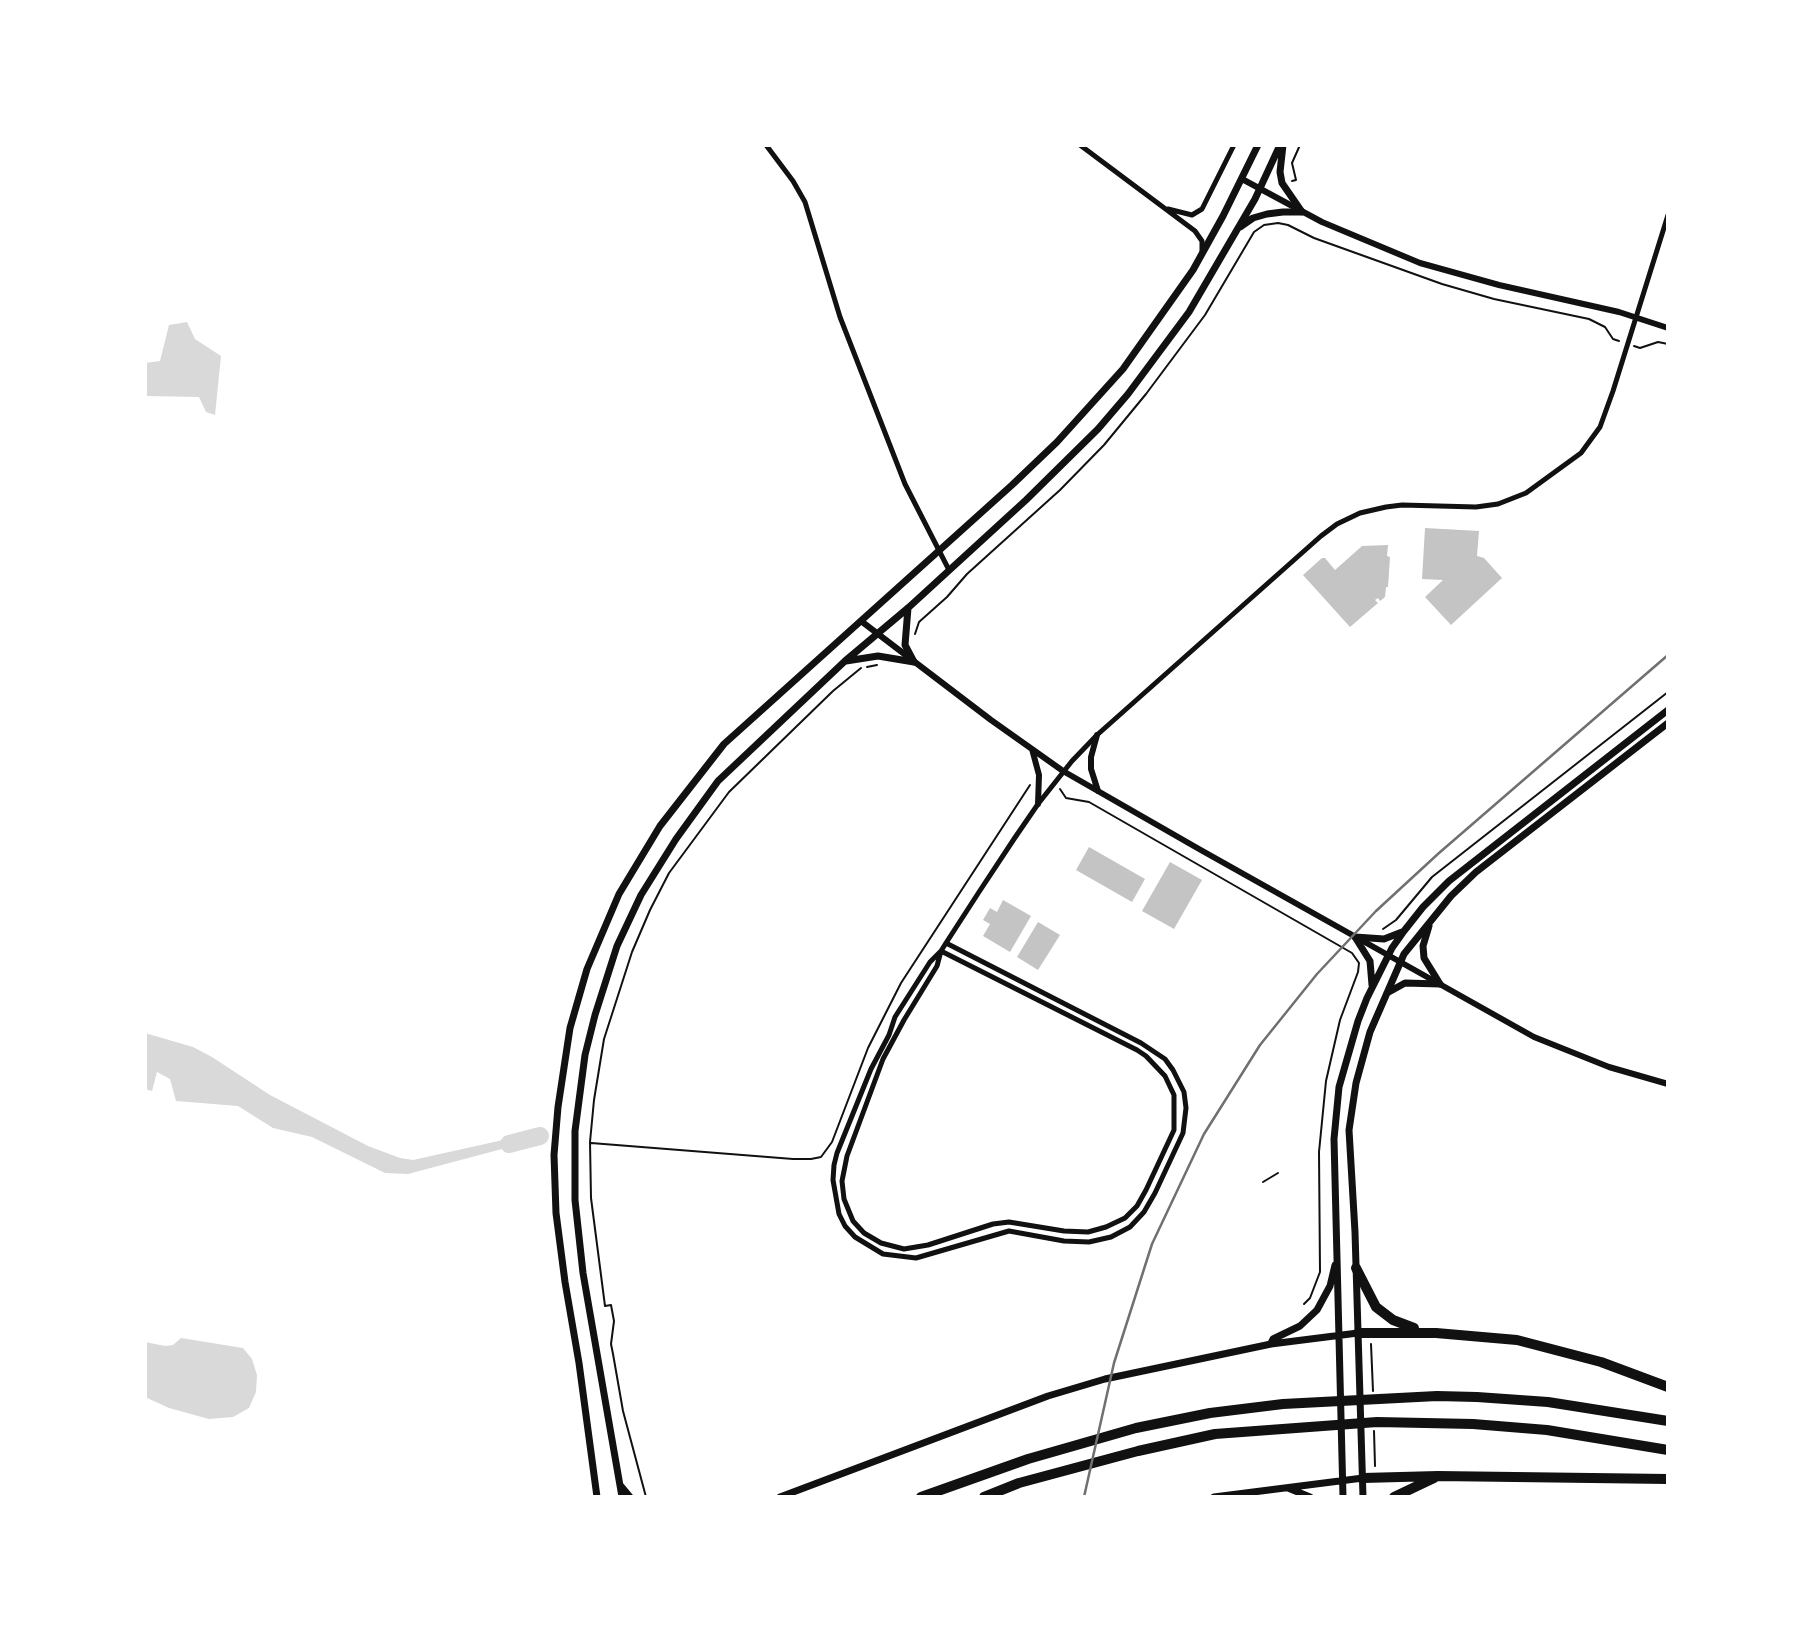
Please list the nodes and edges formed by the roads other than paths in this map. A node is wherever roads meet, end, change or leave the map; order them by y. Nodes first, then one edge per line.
1 (766, 145) edge
2 (1080, 145) edge
3 (1234, 145) edge
4 (1258, 145) edge
5 (1282, 145) edge
6 (1242, 179) junction
7 (1260, 189) junction
8 (1161, 206) junction
9 (1302, 212) junction
10 (1668, 215) edge
11 (1238, 228) junction
12 (1200, 258) junction
13 (1636, 318) junction
14 (1668, 328) edge
15 (938, 551) junction
16 (949, 570) junction
17 (908, 608) junction
18 (860, 621) junction
19 (877, 634) junction
20 (845, 662) junction
21 (914, 662) junction
22 (1668, 710) edge
23 (1668, 723) edge
24 (1097, 735) junction
25 (1032, 749) junction
26 (1063, 771) junction
27 (1098, 791) junction
28 (1038, 804) junction
29 (1430, 922) junction
30 (1404, 931) junction
31 (1355, 937) junction
32 (946, 943) junction
33 (941, 951) junction
34 (1389, 955) junction
35 (1401, 962) junction
36 (1440, 984) junction
37 (1372, 988) junction
38 (1387, 993) junction
39 (1668, 1084) edge
40 (1338, 1252) junction
41 (1356, 1268) junction
42 (1436, 1333) junction
43 (1338, 1335) junction
44 (1359, 1337) junction
45 (1271, 1344) junction
46 (1668, 1387) edge
47 (1668, 1421) edge
48 (1668, 1450) edge
49 (1438, 1476) junction
50 (1363, 1478) junction
51 (1668, 1479) edge
52 (1343, 1480) junction
53 (620, 1485) junction
54 (1285, 1486) junction
55 (597, 1497) edge
56 (622, 1497) edge
57 (630, 1497) edge
58 (780, 1497) edge
59 (921, 1497) edge
60 (984, 1497) edge
61 (1214, 1497) edge
62 (1310, 1497) edge
63 (1343, 1497) edge
64 (1363, 1497) edge
65 (1394, 1497) edge

1 - 15 street
2 - 8 street
3 - 8 street
4 - 6 main road
5 - 7 main road
5 - 9 main road
6 - 7 street
6 - 12 main road
7 - 9 street
7 - 11 main road
8 - 12 street
9 - 11 main road
9 - 13 street
10 - 13 street
11 - 16 main road
12 - 15 main road
13 - 14 street
13 - 24 street
15 - 16 street
15 - 18 main road
16 - 17 main road
17 - 19 main road
17 - 21 main road
18 - 19 street
18 - 55 main road
19 - 20 main road
19 - 21 street
20 - 21 main road
20 - 53 main road
21 - 25 street
22 - 30 main road
23 - 29 main road
24 - 26 street
24 - 27 street
25 - 26 street
25 - 28 street
26 - 27 street
26 - 28 street
27 - 31 street
28 - 32 street
29 - 35 main road
29 - 36 main road
30 - 31 main road
30 - 34 main road
31 - 34 street
31 - 37 main road
32 - 33 street
32 - 33 street
33 - 33 street
34 - 35 street
34 - 37 main road
35 - 36 street
35 - 38 main road
36 - 38 main road
36 - 39 street
37 - 40 main road
38 - 41 main road
40 - 43 main road
40 - 45 main road
41 - 42 highway
41 - 44 main road
42 - 44 highway
42 - 46 highway
43 - 44 main road
43 - 45 main road
43 - 52 main road
44 - 50 main road
45 - 58 main road
47 - 59 highway
48 - 60 highway
49 - 50 highway
49 - 51 highway
49 - 65 highway
50 - 52 main road
50 - 64 main road
52 - 54 main road
52 - 63 main road
53 - 56 main road
53 - 57 main road
54 - 61 main road
54 - 62 main road

